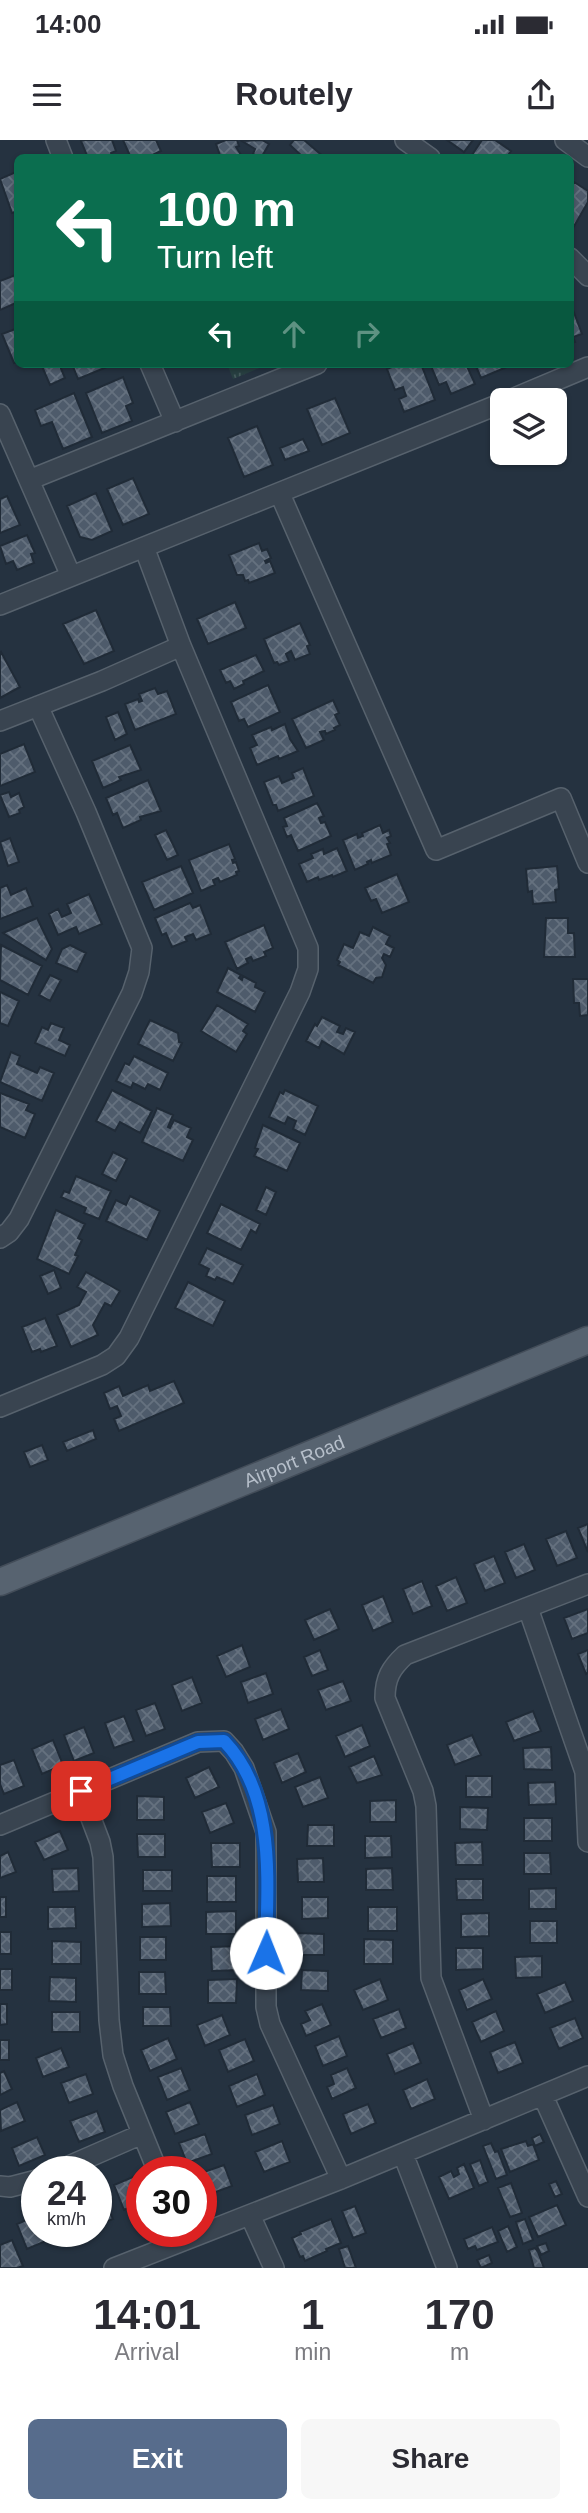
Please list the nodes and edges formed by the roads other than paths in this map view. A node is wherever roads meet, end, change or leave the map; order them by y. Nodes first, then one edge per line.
1 (405, 140) edge
2 (565, 140) edge
3 (424, 154) edge
4 (588, 157) edge
5 (574, 261) edge
6 (588, 276) edge
7 (588, 367) edge
8 (152, 368) edge
9 (307, 368) edge
10 (538, 388) edge
11 (490, 408) edge
12 (0, 414) edge
13 (175, 422) junction
14 (29, 480) junction
15 (280, 494) junction
16 (144, 547) junction
17 (71, 576) junction
18 (0, 605) edge
19 (181, 646) junction
20 (38, 706) junction
21 (0, 721) edge
22 (588, 863) edge
23 (0, 1238) edge
24 (588, 1340) edge
25 (0, 1407) edge
26 (0, 1582) edge
27 (588, 1584) edge
28 (528, 1608) junction
29 (81, 1791) junction
30 (0, 1825) edge
31 (588, 1842) edge
32 (588, 2076) edge
33 (542, 2096) junction
34 (484, 2120) junction
35 (142, 2134) junction
36 (402, 2154) junction
37 (92, 2156) edge
38 (151, 2156) edge
39 (341, 2179) junction
40 (21, 2184) edge
41 (0, 2186) edge
42 (588, 2197) edge
43 (250, 2214) junction
44 (217, 2225) edge
45 (159, 2247) edge
46 (114, 2268) edge
47 (274, 2268) edge
48 (446, 2268) edge

1 - 3 street
2 - 4 street
5 - 6 street
7 - 10 street
8 - 13 street
9 - 13 street
11 - 15 street
12 - 14 street
13 - 14 street
14 - 17 street
15 - 16 street
15 - 22 street
16 - 17 street
16 - 19 street
17 - 18 street
19 - 20 street
19 - 25 street
20 - 21 street
20 - 23 street
24 - 26 main road, Airport Road
27 - 28 street
28 - 31 street
28 - 34 street
29 - 30 street
29 - 35 street
29 - 39 street
32 - 33 street
33 - 34 street
33 - 42 street
34 - 36 street
35 - 37 street
35 - 38 street
36 - 39 street
36 - 48 street
39 - 43 street
40 - 41 street
43 - 44 street
43 - 47 street
45 - 46 street

